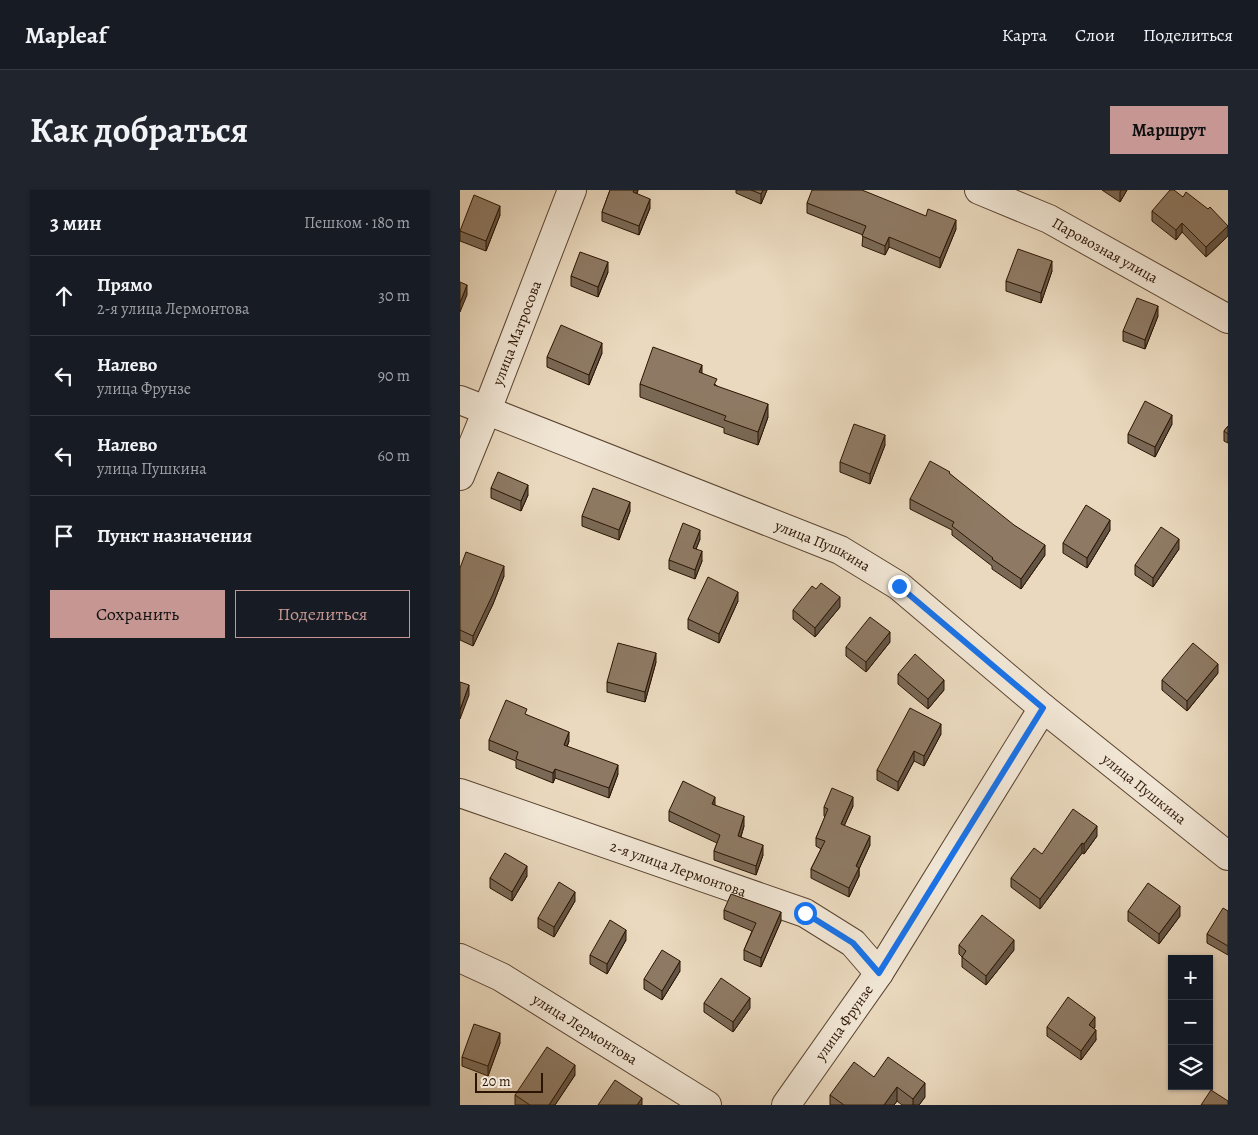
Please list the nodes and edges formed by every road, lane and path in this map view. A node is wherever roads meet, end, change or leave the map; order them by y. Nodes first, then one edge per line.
1 (572, 190) edge
2 (979, 190) edge
3 (1228, 319) edge
4 (460, 400) edge
5 (487, 410) junction
6 (460, 476) edge
7 (1043, 708) junction
8 (460, 793) edge
9 (1228, 856) edge
10 (460, 958) edge
11 (879, 973) junction
12 (707, 1105) edge
13 (786, 1105) edge

1 - 5 street, улица Матросова
2 - 3 street, Паровозная улица
4 - 5 street, улица Пушкина
5 - 6 street, улица Матросова
5 - 7 street, улица Пушкина
7 - 9 street, улица Пушкина
7 - 11 street, улица Фрунзе
8 - 11 street, 2-я улица Лермонтова
10 - 12 street, улица Лермонтова
11 - 13 street, улица Фрунзе

